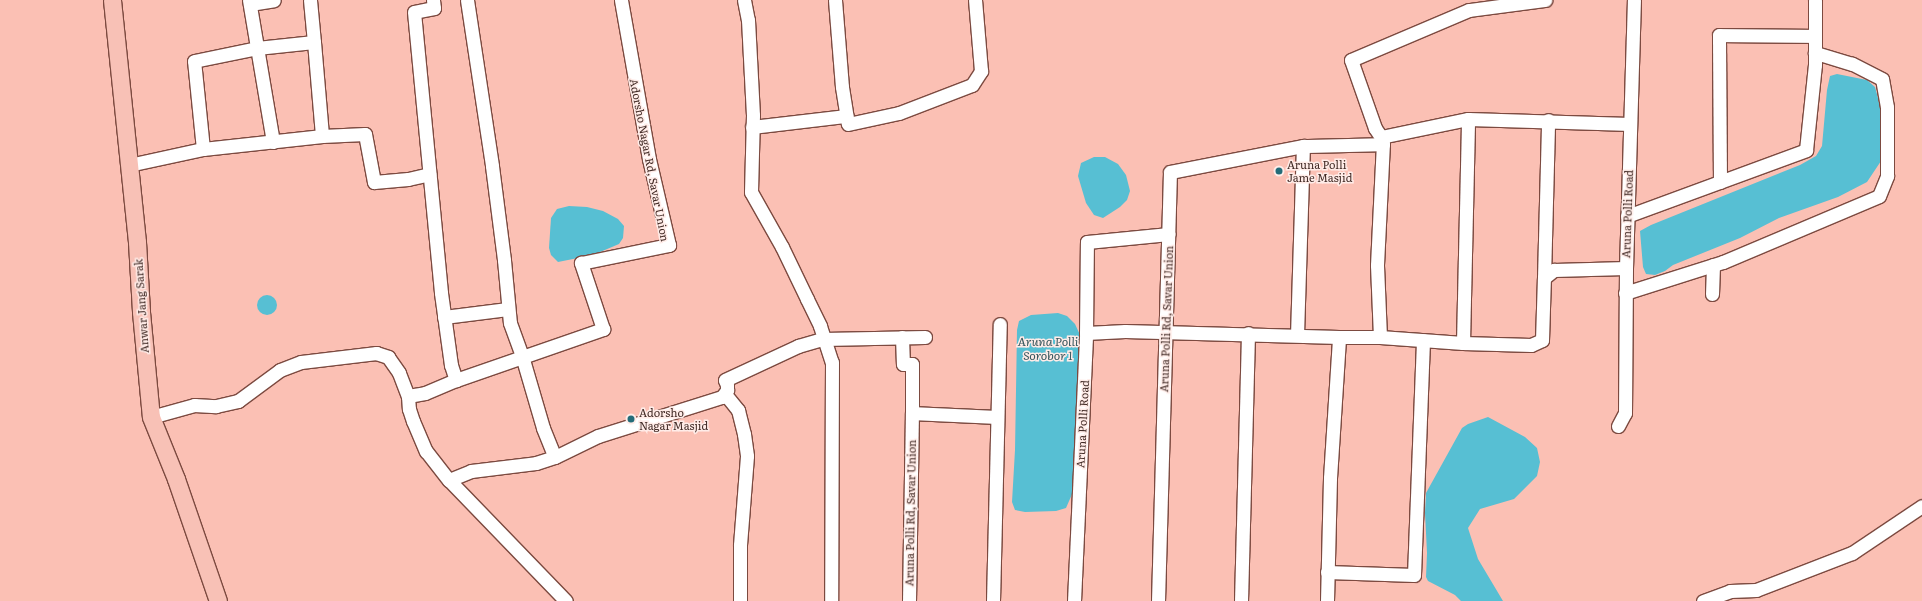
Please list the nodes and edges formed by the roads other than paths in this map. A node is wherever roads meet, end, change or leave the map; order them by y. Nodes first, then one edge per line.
1 (112, 0) edge
2 (274, 0) edge
3 (310, 0) edge
4 (433, 0) edge
5 (467, 0) edge
6 (622, 0) edge
7 (744, 0) edge
8 (836, 0) edge
9 (975, 0) edge
10 (1545, 0) edge
11 (1634, 0) edge
12 (1815, 0) edge
13 (250, 2) edge
14 (1815, 36) junction
15 (314, 42) junction
16 (257, 48) junction
17 (1815, 53) junction
18 (846, 116) junction
19 (1468, 119) junction
20 (1548, 120) junction
21 (1630, 124) junction
22 (752, 127) junction
23 (322, 136) junction
24 (1382, 141) junction
25 (273, 142) junction
26 (1303, 146) junction
27 (203, 149) junction
28 (129, 165) junction
29 (429, 174) junction
30 (1720, 182) junction
31 (1627, 216) junction
32 (1169, 234) junction
33 (1713, 265) junction
34 (1626, 268) junction
35 (1544, 278) junction
36 (1625, 293) junction
37 (1712, 294) dead end
38 (507, 309) junction
39 (444, 317) junction
40 (1000, 324) dead end
41 (1086, 332) junction
42 (1166, 333) junction
43 (1248, 333) junction
44 (1297, 335) junction
45 (902, 337) junction
46 (925, 337) dead end
47 (1339, 337) junction
48 (1380, 337) junction
49 (824, 338) junction
50 (1423, 340) junction
51 (1464, 343) junction
52 (522, 356) junction
53 (456, 380) junction
54 (725, 394) junction
55 (408, 396) junction
56 (912, 413) junction
57 (151, 417) junction
58 (996, 417) junction
59 (1618, 426) dead end
60 (555, 457) junction
61 (450, 480) junction
62 (1922, 506) edge
63 (1327, 572) junction
64 (218, 601) edge
65 (566, 601) edge
66 (740, 601) edge
67 (831, 601) edge
68 (908, 601) edge
69 (993, 601) edge
70 (1074, 601) edge
71 (1158, 601) edge
72 (1241, 601) edge
73 (1327, 601) edge
74 (1703, 601) edge

1 - 28 main road, Anwar Jang Sarak
2 - 13 street
3 - 15 street
4 - 29 street
5 - 38 street
6 - 52 street, Adorsho Nagar Rd, Savar Union
7 - 22 street
8 - 18 street
9 - 18 street
10 - 24 street
11 - 21 street, Aruna Polli Road
12 - 14 street
13 - 16 street
14 - 17 street
14 - 30 street
15 - 16 street
15 - 23 street
16 - 25 street
16 - 27 street
17 - 30 street
17 - 33 street
18 - 22 street
19 - 20 street
19 - 24 street
19 - 51 street
20 - 21 street
20 - 35 street
21 - 31 street, Aruna Polli Road
22 - 49 street
23 - 25 street
23 - 29 street
24 - 26 street
24 - 48 street
25 - 27 street
26 - 32 street, Aruna Polli Rd, Savar Union
26 - 44 street
27 - 28 street
28 - 57 main road, Anwar Jang Sarak
29 - 39 street
30 - 31 street
31 - 34 street, Aruna Polli Road
32 - 41 street, Aruna Polli Road
32 - 42 street, Aruna Polli Rd, Savar Union
33 - 36 street
33 - 37 street
34 - 35 street, Aruna Polli Road
34 - 36 street
35 - 51 street
36 - 59 street
38 - 39 street
38 - 52 street
39 - 53 street
40 - 58 street
41 - 42 street
41 - 70 street, Aruna Polli Road
42 - 43 street
42 - 71 street, Aruna Polli Rd, Savar Union
43 - 44 street
43 - 72 street
44 - 47 street
45 - 46 street
45 - 49 street
45 - 56 street, Aruna Polli Rd, Savar Union
47 - 48 street
47 - 63 street
48 - 50 street
49 - 54 street
49 - 67 street
50 - 51 street
50 - 63 street
52 - 53 street, Adorsho Nagar Rd, Savar Union
52 - 60 street
53 - 55 street, Adorsho Nagar Rd, Savar Union
54 - 60 street
54 - 66 street
55 - 57 street
55 - 61 street
56 - 58 street
56 - 68 street, Aruna Polli Rd, Savar Union
57 - 64 main road, Anwar Jang Sarak
58 - 69 street
60 - 61 street
61 - 65 street
62 - 74 street
63 - 73 street

